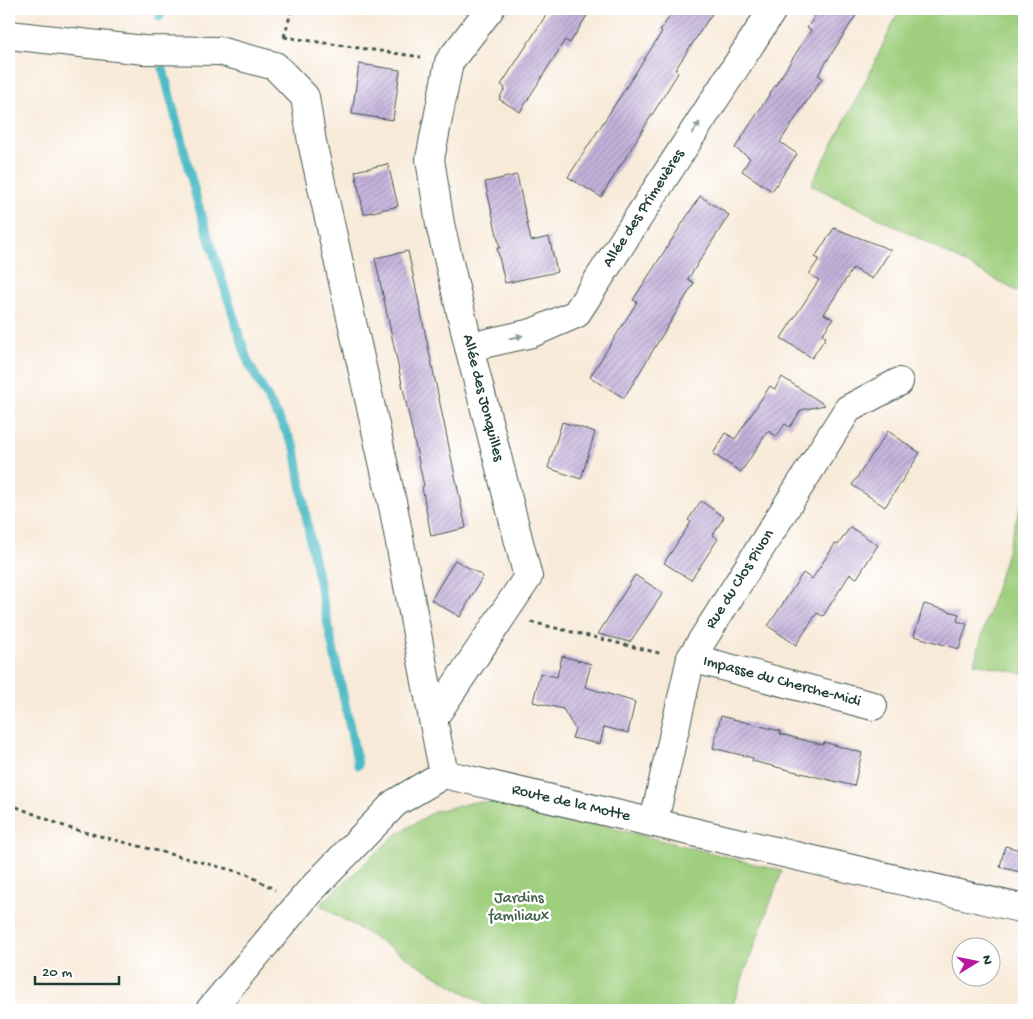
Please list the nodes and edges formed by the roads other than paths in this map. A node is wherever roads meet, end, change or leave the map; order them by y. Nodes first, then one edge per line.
1 (490, 9) edge
2 (773, 9) edge
3 (9, 35) edge
4 (469, 347) junction
5 (899, 382) dead end
6 (691, 659) junction
7 (873, 706) dead end
8 (433, 719) junction
9 (444, 774) junction
10 (654, 821) junction
11 (1024, 909) edge
12 (210, 1010) edge

1 - 4 street, Allée des Jonquilles
4 -> 2 street, Allée des Primevères
3 - 8 street
4 - 8 street, Allée des Jonquilles
5 - 6 street, Rue du Clos Pivon
6 - 7 street, Impasse du Cherche-Midi
6 - 10 street, Rue du Clos Pivon
8 - 9 street
9 - 10 street, Route de la Motte
9 - 12 street
10 - 11 street, Route de la Motte

